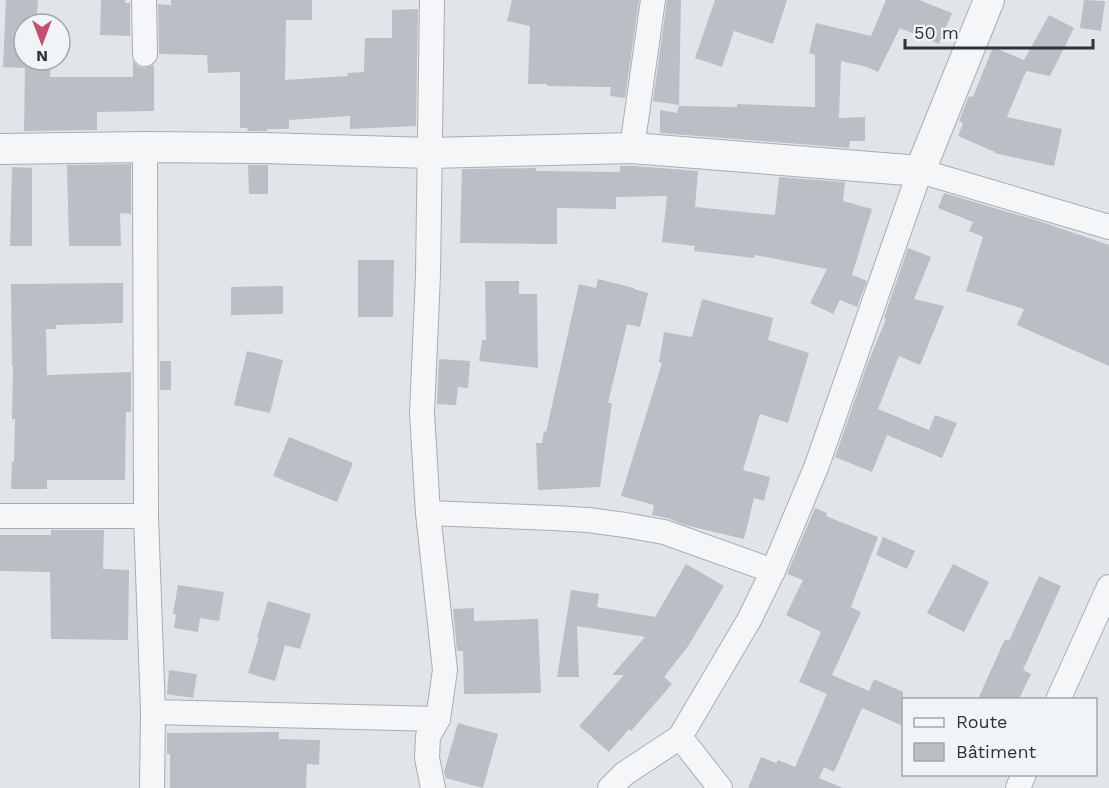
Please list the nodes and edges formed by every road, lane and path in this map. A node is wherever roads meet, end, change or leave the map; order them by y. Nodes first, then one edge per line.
1 (144, 0) edge
2 (432, 0) edge
3 (653, 0) edge
4 (989, 0) edge
5 (145, 54) dead end
6 (145, 147) junction
7 (632, 148) junction
8 (0, 149) edge
9 (430, 153) junction
10 (920, 171) junction
11 (1109, 227) edge
12 (428, 513) junction
13 (0, 516) edge
14 (146, 516) junction
15 (773, 571) junction
16 (1109, 586) edge
17 (1058, 698) edge
18 (153, 712) junction
19 (438, 719) junction
20 (680, 737) junction
21 (152, 788) edge
22 (433, 788) edge
23 (610, 788) edge
24 (720, 788) edge

1 - 5 street
2 - 9 street
3 - 7 street
4 - 10 street
6 - 8 street
6 - 9 street
6 - 14 street
7 - 9 street
7 - 10 street
9 - 12 street
10 - 11 street
10 - 15 street
12 - 15 street
12 - 19 street
13 - 14 street
14 - 18 street
15 - 20 street
16 - 17 street
18 - 19 street
18 - 21 street
19 - 22 street
20 - 23 street
20 - 24 street

